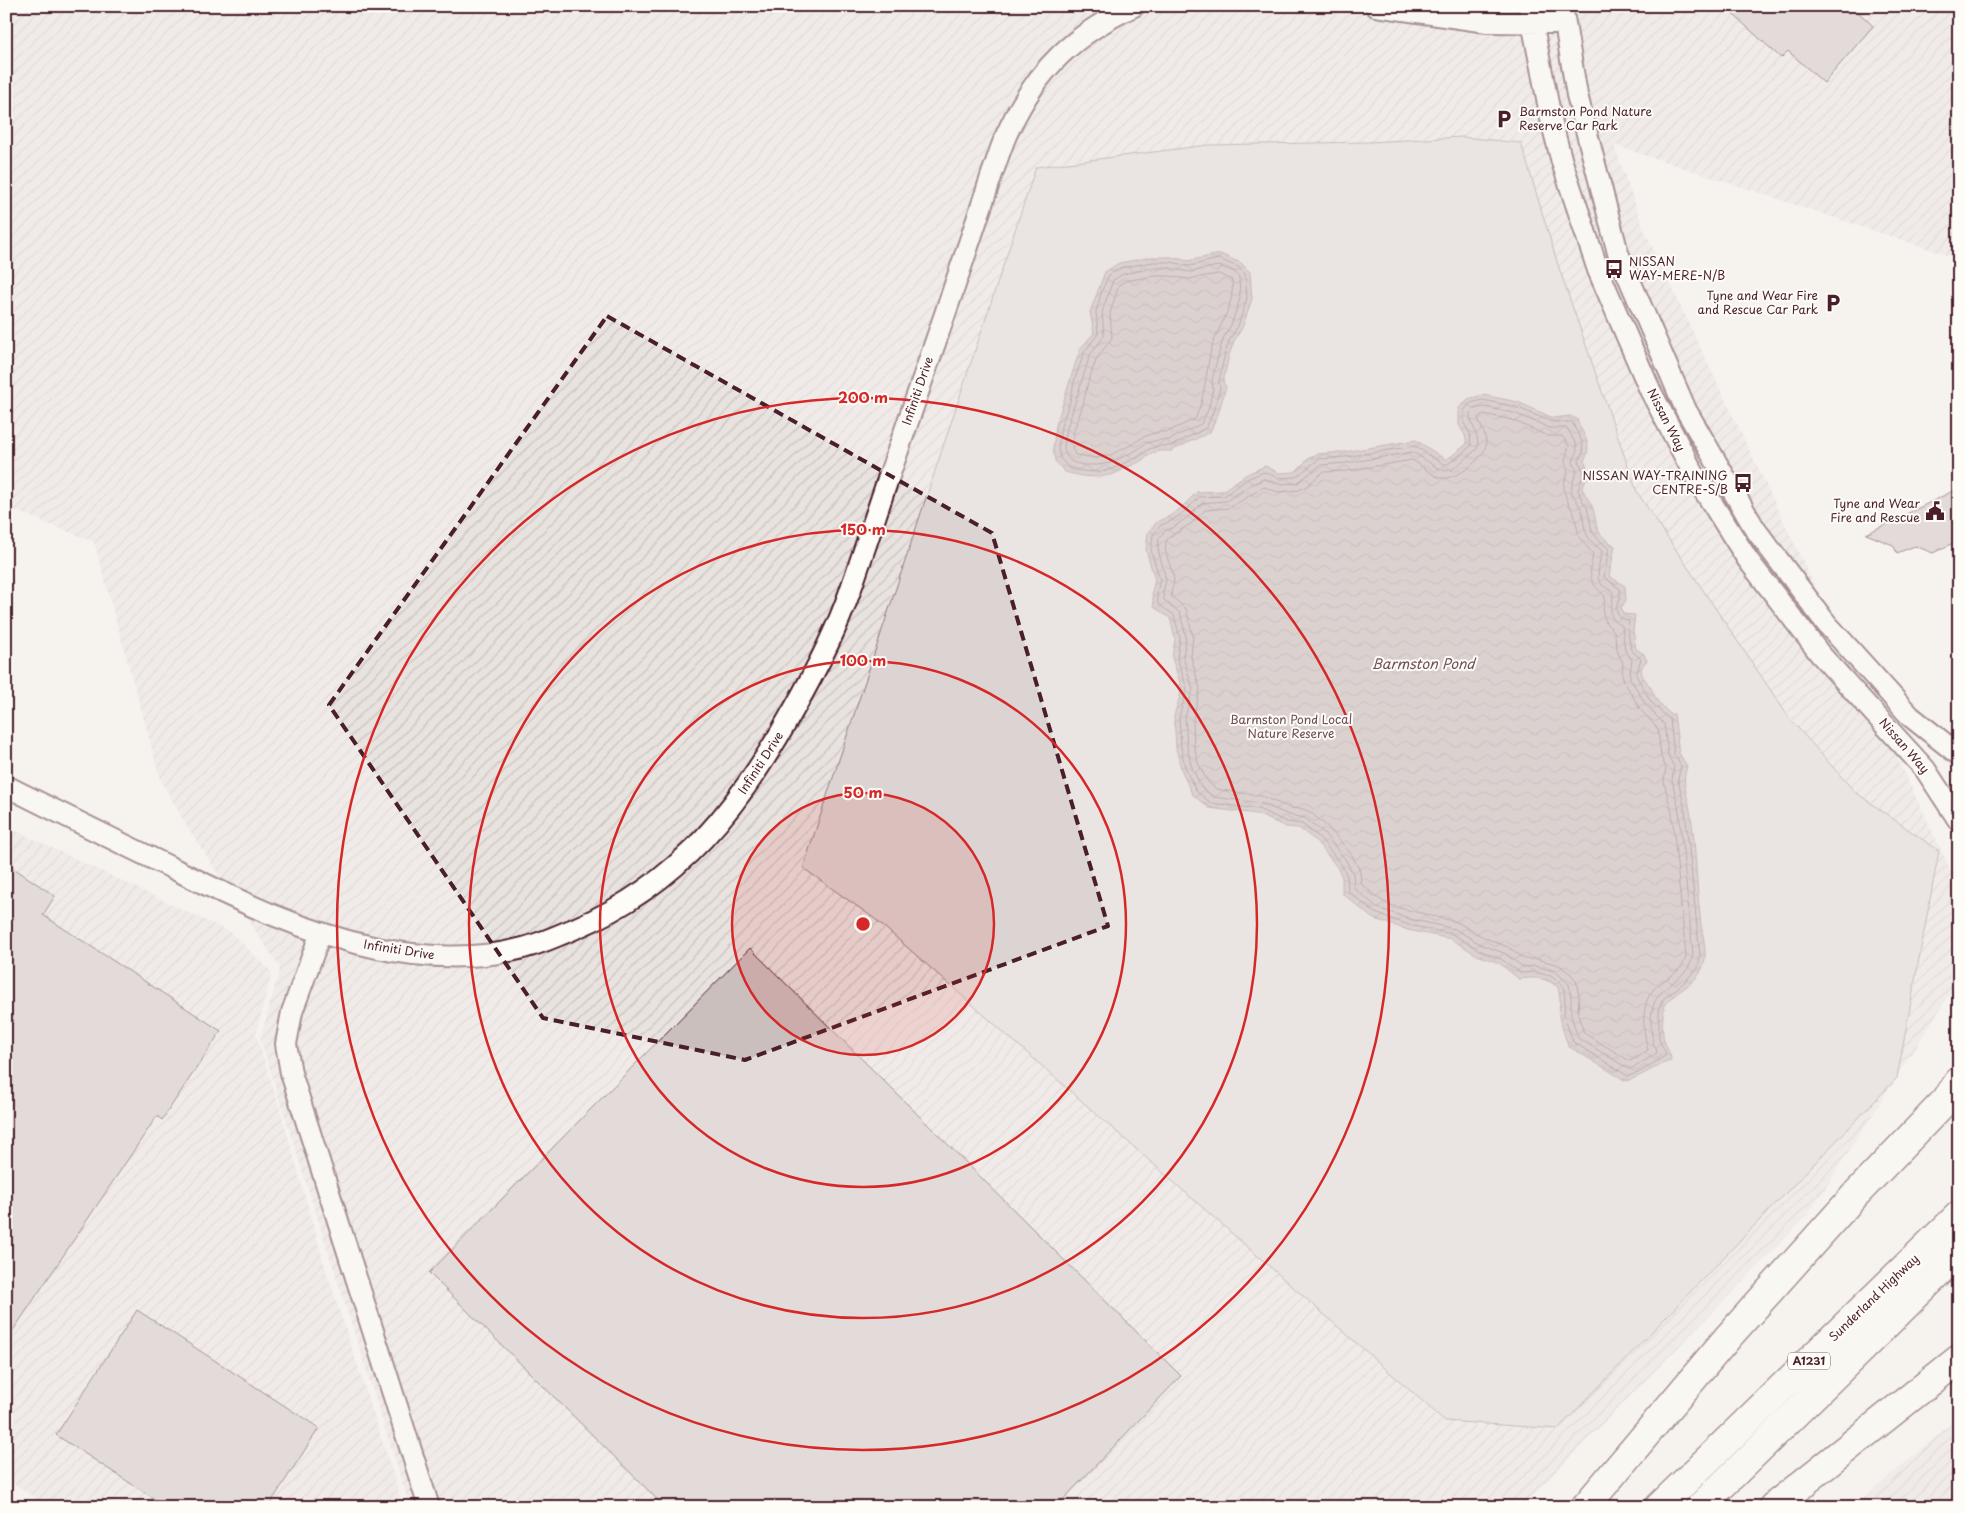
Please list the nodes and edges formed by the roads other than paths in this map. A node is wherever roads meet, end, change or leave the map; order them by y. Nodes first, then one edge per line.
1 (1134, 6) edge
2 (1376, 6) edge
3 (1530, 15) edge
4 (1563, 15) edge
5 (1959, 756) edge
6 (6, 786) edge
7 (1959, 821) edge
8 (320, 934) junction
9 (1959, 1081) edge
10 (1959, 1215) edge
11 (1959, 1252) edge
12 (1959, 1360) edge
13 (429, 1507) edge
14 (1585, 1507) edge
15 (1659, 1507) edge
16 (1700, 1507) edge
17 (1773, 1507) edge

1 - 8 street, Infiniti Drive
2 - 3 street
3 - 4 street
3 - 7 street, Nissan Way
4 - 5 street, Nissan Way
6 - 8 street, Infiniti Drive
8 - 13 street
9 - 14 highway
10 - 15 highway, Sunderland Highway / A1231
11 - 16 highway, A1231
12 - 17 highway

